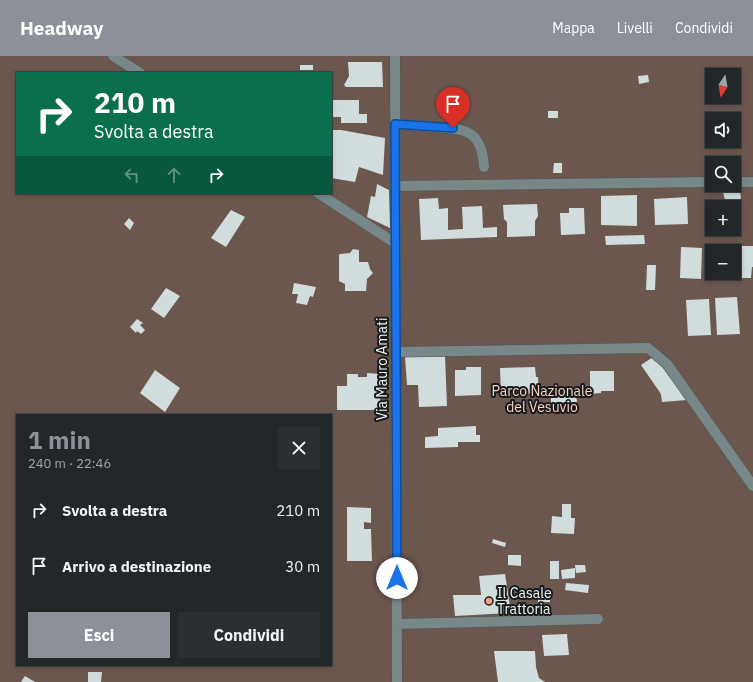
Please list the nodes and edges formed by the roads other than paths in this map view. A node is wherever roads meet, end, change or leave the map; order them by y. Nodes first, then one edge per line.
1 (113, 56) edge
2 (395, 56) edge
3 (138, 72) edge
4 (395, 124) junction
5 (484, 167) dead end
6 (705, 182) edge
7 (741, 182) edge
8 (753, 182) edge
9 (395, 186) junction
10 (320, 194) edge
11 (395, 243) junction
12 (396, 352) junction
13 (753, 486) edge
14 (598, 619) dead end
15 (397, 624) junction
16 (397, 682) edge

1 - 3 street
2 - 4 street, Via Mauro Amati
4 - 5 street
4 - 9 street, Via Mauro Amati
6 - 9 street
7 - 8 street
9 - 11 street, Via Mauro Amati
10 - 11 street
11 - 12 street, Via Mauro Amati
12 - 13 street
12 - 15 street, Via Mauro Amati
14 - 15 street
15 - 16 street, Via Mauro Amati

